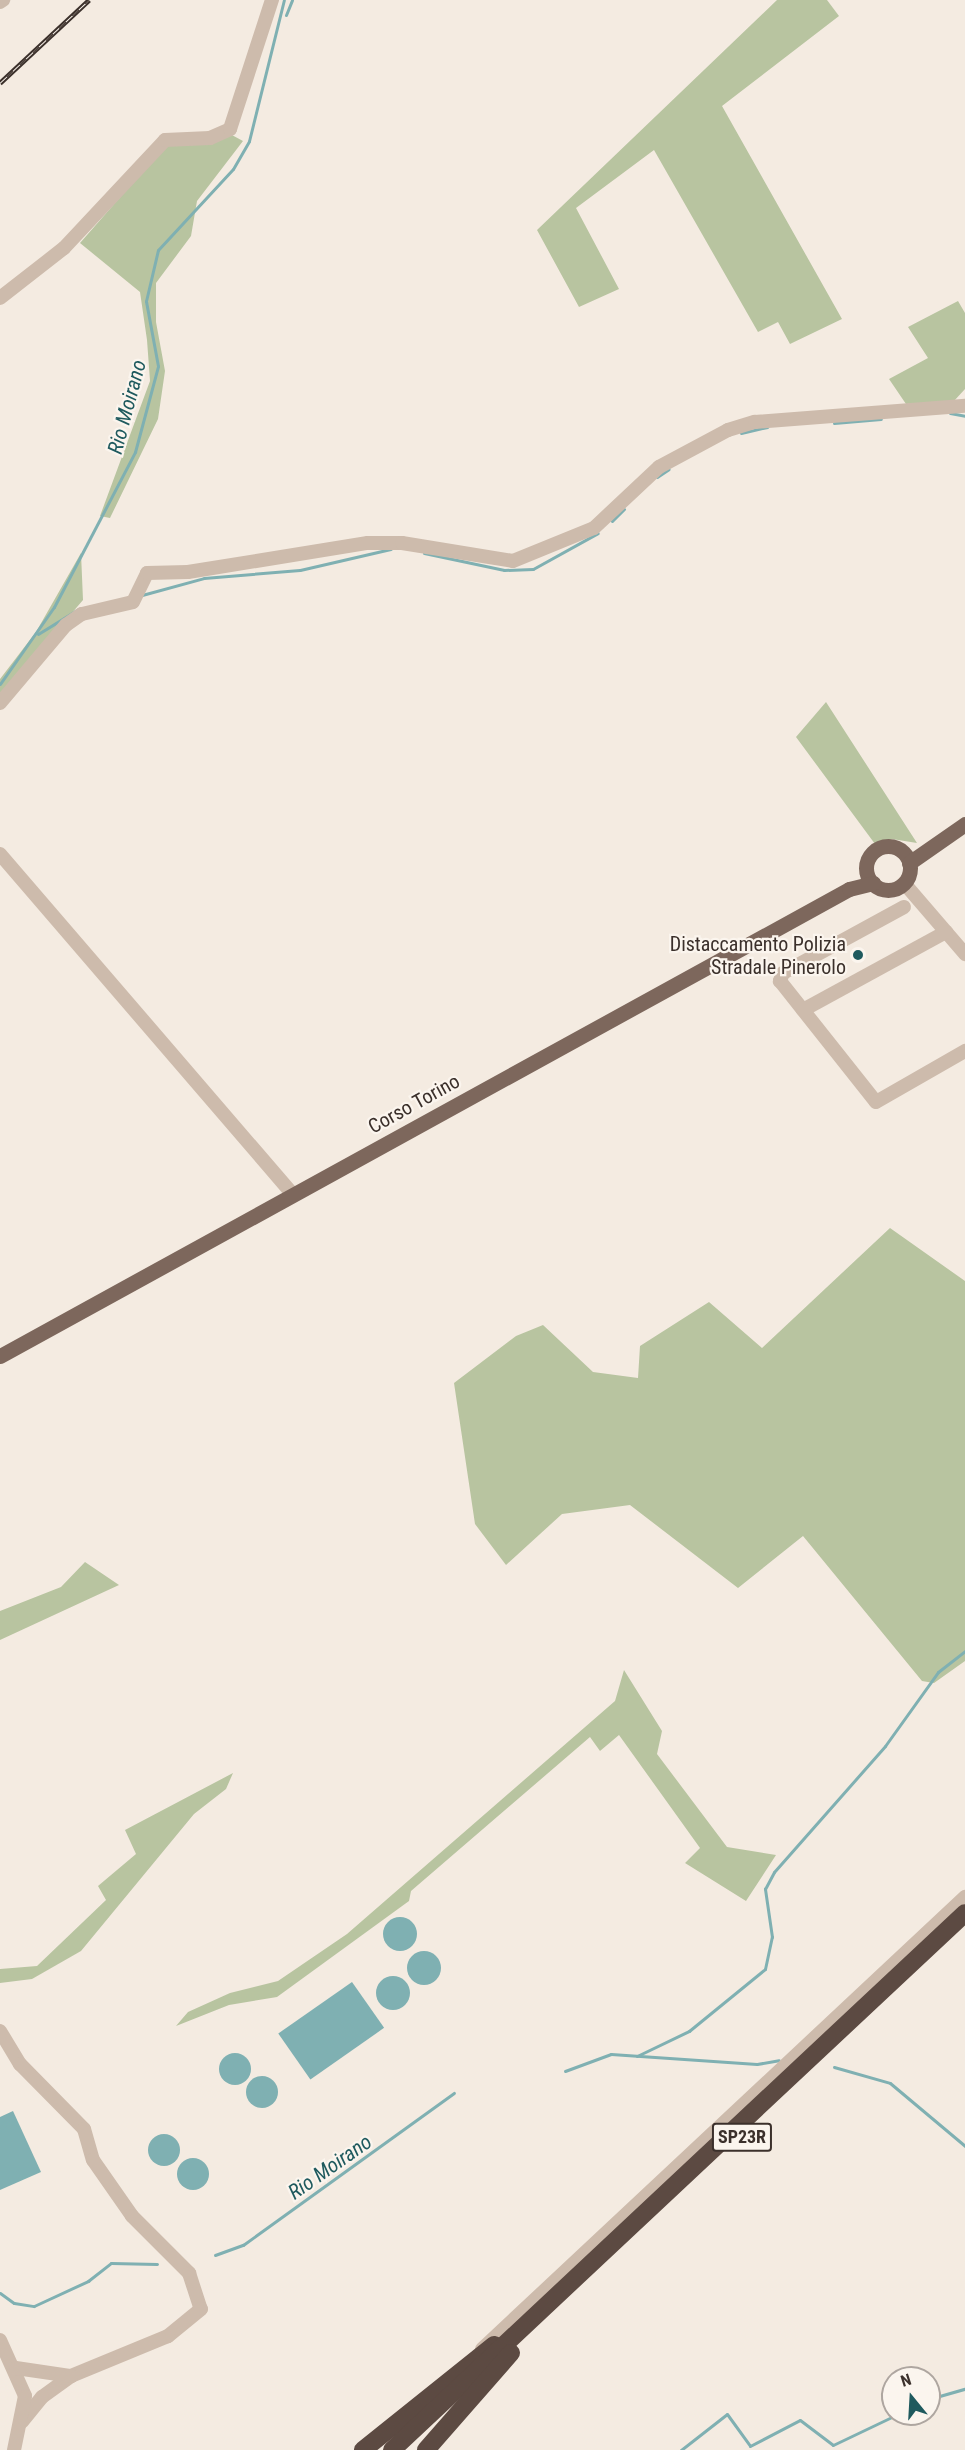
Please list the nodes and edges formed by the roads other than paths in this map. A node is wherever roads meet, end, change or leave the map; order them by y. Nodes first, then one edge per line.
1 (272, 0) edge
2 (0, 298) edge
3 (965, 406) edge
4 (0, 703) edge
5 (965, 824) edge
6 (0, 854) edge
7 (906, 857) junction
8 (867, 868) junction
9 (873, 883) junction
10 (904, 883) junction
11 (849, 889) junction
12 (904, 907) dead end
13 (946, 932) junction
14 (965, 954) edge
15 (803, 1010) junction
16 (965, 1051) edge
17 (292, 1194) junction
18 (0, 1356) edge
19 (965, 1897) edge
20 (965, 1913) edge
21 (965, 1926) edge
22 (0, 2031) edge
23 (520, 2337) junction
24 (0, 2340) edge
25 (472, 2357) junction
26 (16, 2368) junction
27 (71, 2376) junction
28 (22, 2422) junction
29 (14, 2450) edge
30 (363, 2450) edge
31 (392, 2450) edge
32 (406, 2450) edge
33 (426, 2450) edge

1 - 2 street
3 - 4 street
5 - 7 main road
6 - 17 street
7 - 8 main road
7 - 10 main road
8 - 9 main road
8 - 11 main road
9 - 10 main road
9 - 11 main road
10 - 13 street
11 - 17 main road, Corso Torino
12 - 15 street
13 - 14 street
13 - 15 street
15 - 16 street
17 - 18 main road, Corso Torino
19 - 25 street
20 - 23 highway, SP23R
21 - 23 highway, SP23R
22 - 27 street
23 - 25 highway
23 - 31 highway, SP23R
23 - 32 highway, SP23R
23 - 33 highway
24 - 26 street
25 - 30 highway
26 - 27 street
26 - 28 street
27 - 28 street
28 - 29 street

